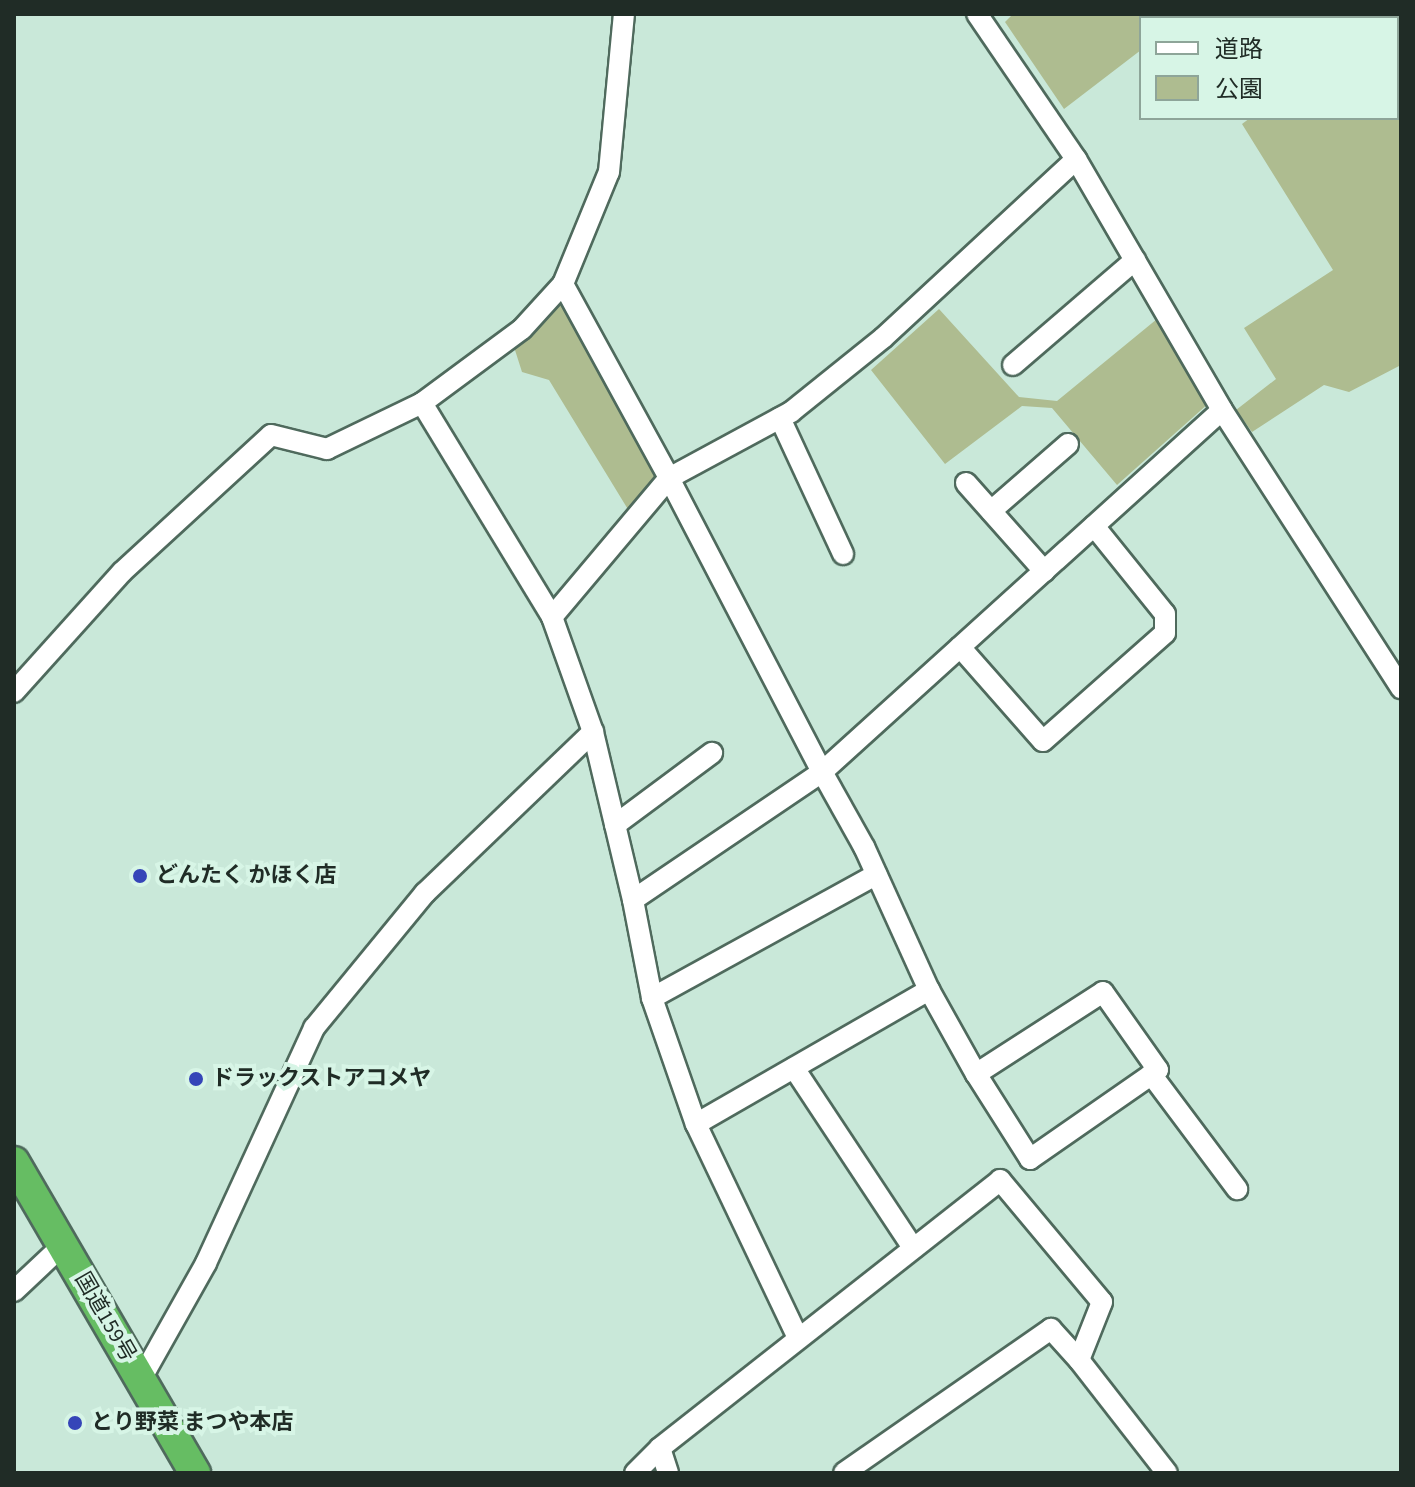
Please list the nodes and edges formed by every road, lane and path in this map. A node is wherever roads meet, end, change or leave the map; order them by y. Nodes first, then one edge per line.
1 (624, 14) edge
2 (977, 14) edge
3 (1076, 159) junction
4 (1135, 260) junction
5 (563, 284) junction
6 (1013, 365) dead end
7 (422, 403) junction
8 (1222, 410) junction
9 (780, 418) junction
10 (1068, 444) dead end
11 (669, 478) junction
12 (966, 483) dead end
13 (991, 511) junction
14 (1094, 526) junction
15 (843, 554) dead end
16 (1044, 571) junction
17 (552, 617) junction
18 (960, 647) junction
19 (1401, 688) edge
20 (14, 692) edge
21 (593, 732) junction
22 (712, 753) dead end
23 (822, 772) junction
24 (615, 825) junction
25 (876, 875) junction
26 (633, 900) junction
27 (929, 990) junction
28 (652, 998) junction
29 (794, 1068) junction
30 (976, 1074) junction
31 (1151, 1074) junction
32 (696, 1124) junction
33 (1030, 1159) junction
34 (14, 1162) edge
35 (1000, 1180) junction
36 (1237, 1189) dead end
37 (63, 1245) junction
38 (913, 1248) junction
39 (14, 1291) edge
40 (797, 1336) junction
41 (1079, 1360) junction
42 (141, 1379) junction
43 (660, 1448) junction
44 (195, 1473) edge
45 (635, 1473) edge
46 (668, 1473) edge
47 (844, 1473) edge
48 (1167, 1473) edge

1 - 5 street
2 - 3 street
3 - 4 street
3 - 9 street
4 - 6 street
4 - 8 street
5 - 7 street
5 - 11 street
7 - 17 street
7 - 20 street
8 - 14 street
8 - 19 street
9 - 11 street
9 - 15 street
10 - 13 street
11 - 17 street
11 - 23 street
12 - 13 street
13 - 16 street
14 - 16 street
14 - 18 street
16 - 18 street
17 - 21 street
18 - 23 street
21 - 24 street
21 - 42 street
22 - 24 street
23 - 25 street
23 - 26 street
24 - 26 street
25 - 27 street
25 - 28 street
26 - 28 street
27 - 29 street
27 - 30 street
28 - 32 street
29 - 32 street
29 - 38 street
30 - 31 street
30 - 33 street
31 - 33 street
31 - 36 street
32 - 40 street
33 - 35 street
34 - 37 highway, 国道159号
35 - 38 street
35 - 41 street
37 - 39 street
37 - 42 highway, 国道159号
38 - 40 street
40 - 43 street
41 - 47 street
41 - 48 street
42 - 44 highway, 国道159号
43 - 45 street
43 - 46 street

